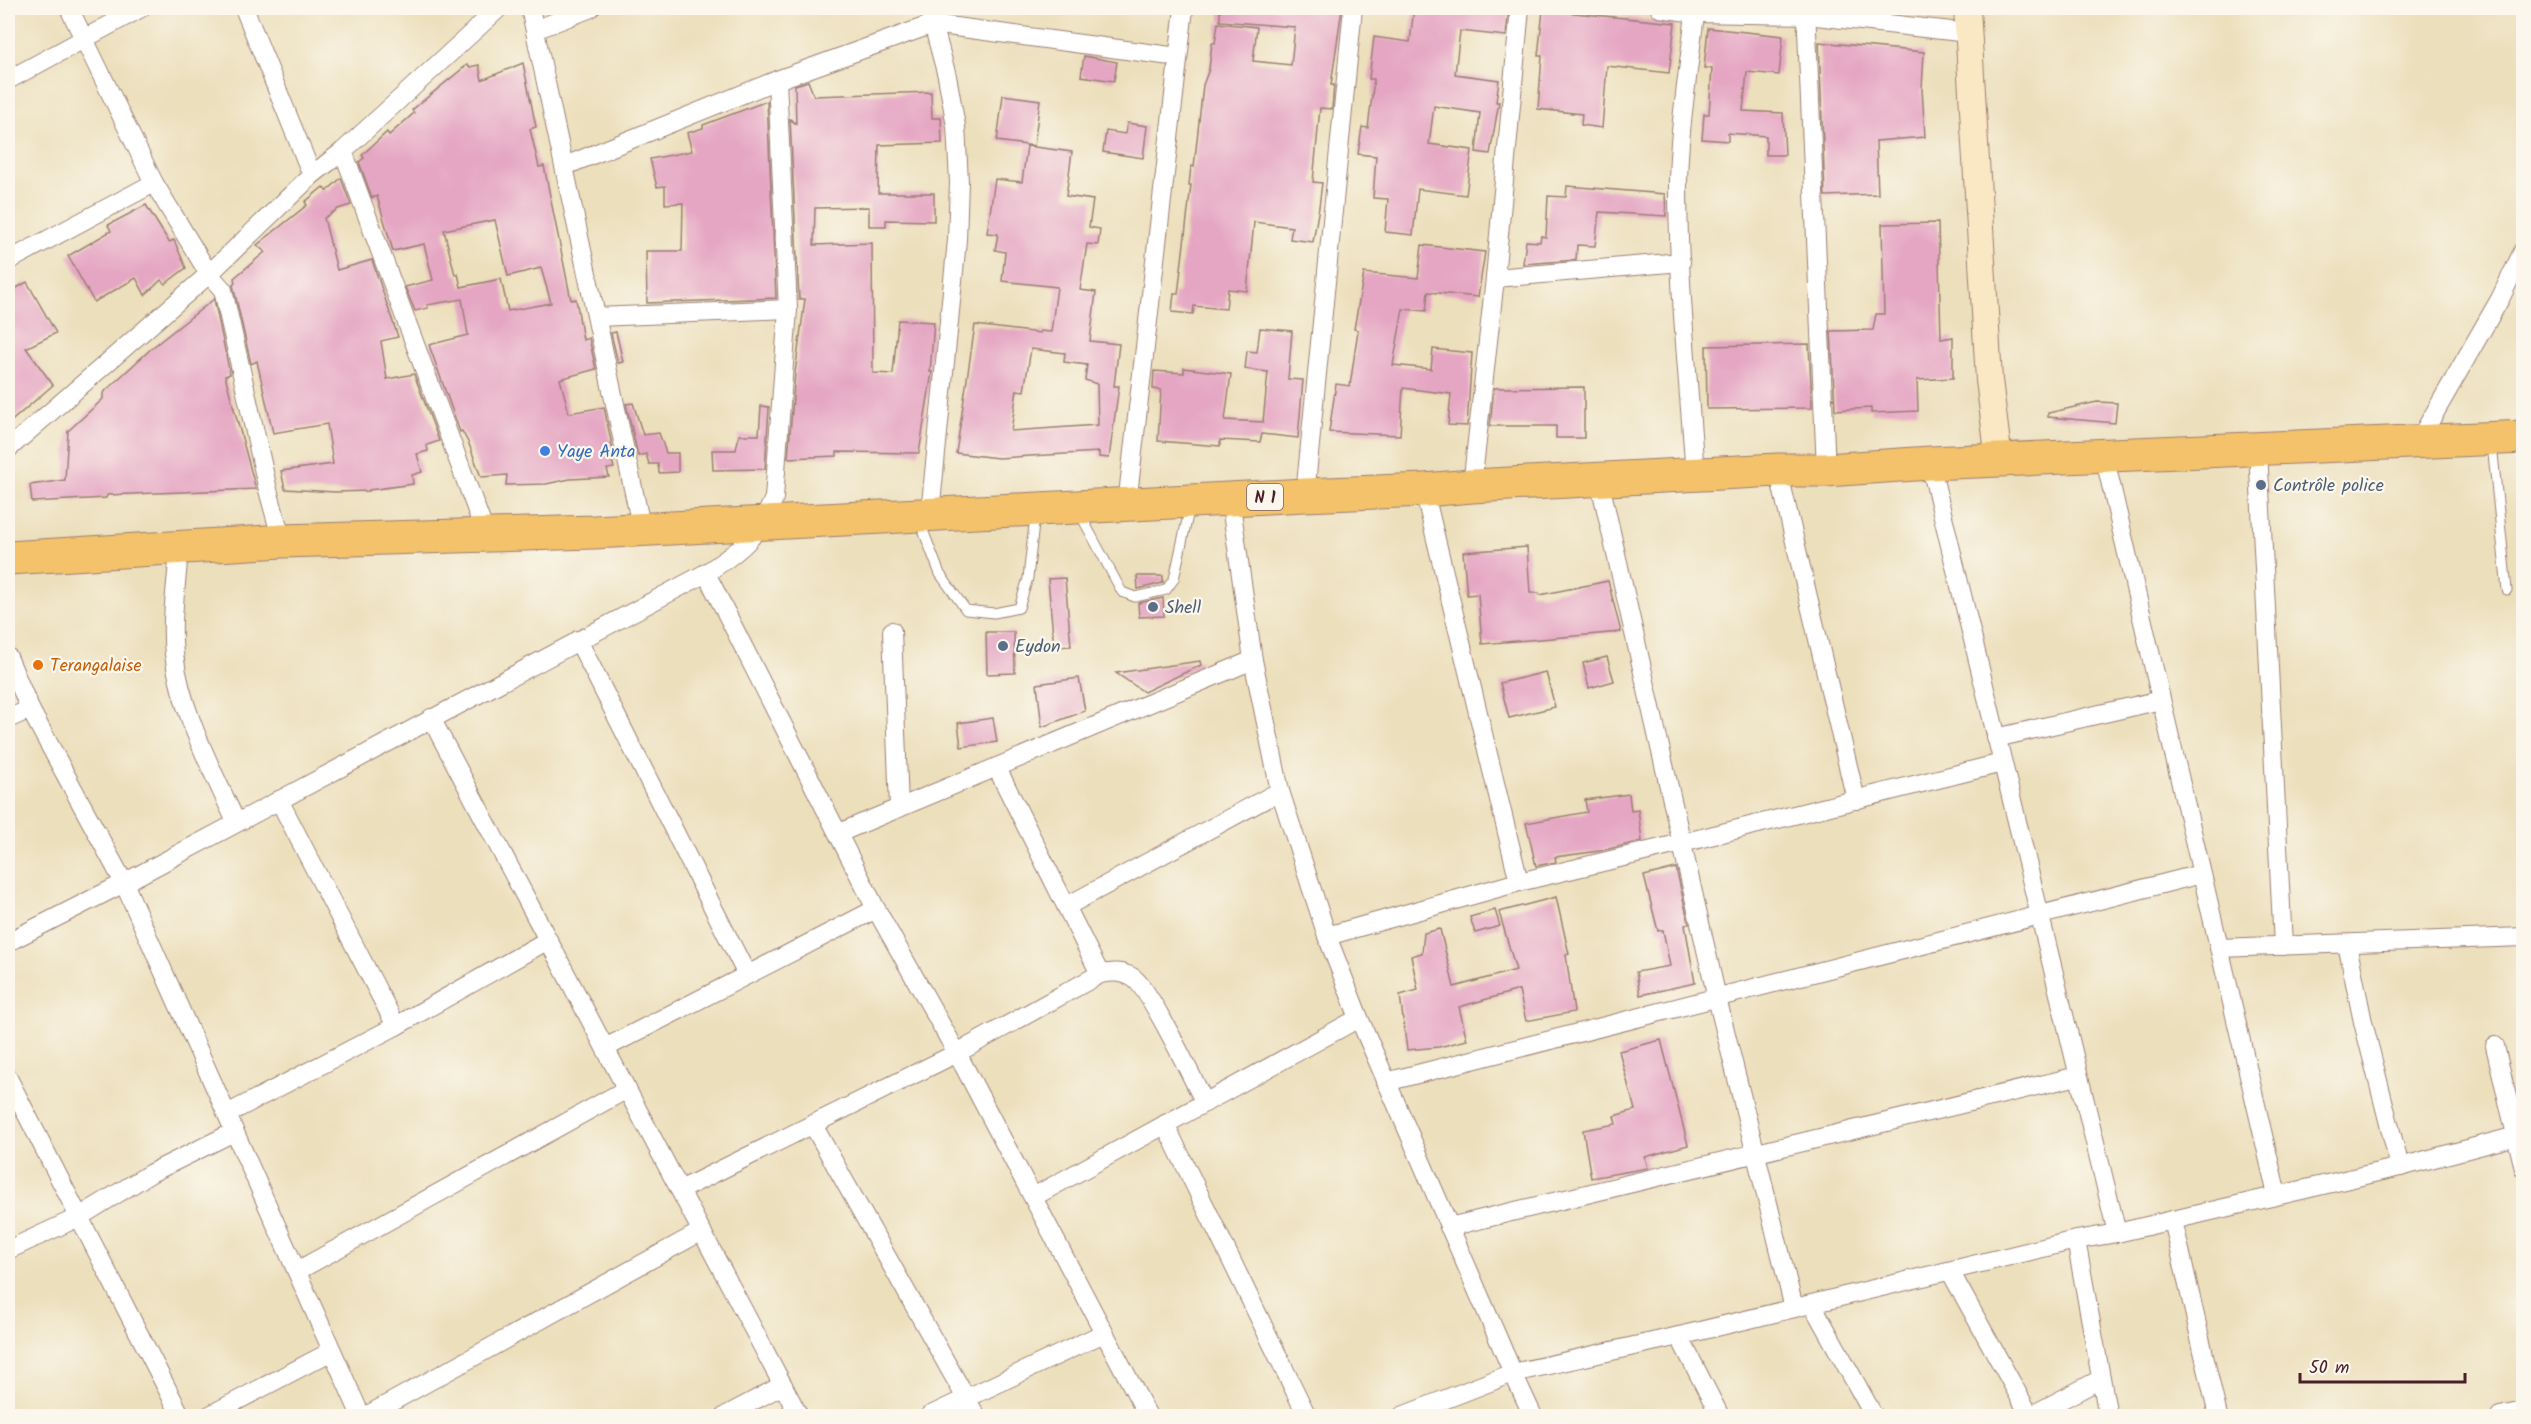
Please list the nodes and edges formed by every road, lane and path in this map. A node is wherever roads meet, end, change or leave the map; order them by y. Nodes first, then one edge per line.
1 (69, 8) edge
2 (141, 8) edge
3 (244, 8) edge
4 (499, 8) edge
5 (530, 8) edge
6 (591, 8) edge
7 (1184, 8) edge
8 (1353, 8) edge
9 (1520, 8) edge
10 (1660, 8) edge
11 (1967, 8) edge
12 (1807, 11) edge
13 (1695, 14) junction
14 (933, 16) edge
15 (535, 30) junction
16 (1969, 33) junction
17 (84, 37) junction
18 (1178, 57) junction
19 (8, 80) edge
20 (777, 80) junction
21 (343, 151) junction
22 (565, 166) junction
23 (312, 175) junction
24 (154, 183) junction
25 (2523, 249) edge
26 (8, 261) edge
27 (1681, 262) junction
28 (209, 274) junction
29 (1495, 278) junction
30 (788, 309) junction
31 (597, 317) junction
32 (2523, 437) edge
33 (2492, 438) junction
34 (2418, 442) junction
35 (8, 449) edge
36 (2258, 449) junction
37 (2104, 455) junction
38 (1999, 460) junction
39 (1930, 463) junction
40 (1778, 470) junction
41 (1826, 470) junction
42 (1695, 474) junction
43 (1599, 479) junction
44 (1472, 486) junction
45 (1424, 490) junction
46 (1305, 495) junction
47 (1230, 498) junction
48 (1191, 501) junction
49 (1126, 504) junction
50 (1076, 506) junction
51 (1036, 509) junction
52 (924, 515) junction
53 (764, 523) junction
54 (642, 530) junction
55 (486, 535) junction
56 (282, 541) junction
57 (179, 549) junction
58 (8, 558) edge
59 (706, 573) junction
60 (2507, 590) dead end
61 (892, 632) dead end
62 (578, 640) junction
63 (8, 657) edge
64 (1253, 660) junction
65 (2160, 700) junction
66 (30, 709) junction
67 (431, 718) junction
68 (8, 719) edge
69 (1996, 738) junction
70 (2002, 763) junction
71 (997, 768) junction
72 (1280, 791) junction
73 (279, 800) junction
74 (1856, 800) junction
75 (899, 807) junction
76 (236, 822) junction
77 (839, 833) junction
78 (1682, 843) junction
79 (2201, 874) junction
80 (1519, 882) junction
81 (124, 883) junction
82 (1067, 906) junction
83 (876, 909) junction
84 (2039, 915) junction
85 (1327, 936) junction
86 (2523, 937) edge
87 (548, 940) junction
88 (8, 942) edge
89 (2347, 944) junction
90 (2283, 946) junction
91 (2219, 948) junction
92 (1100, 974) junction
93 (747, 975) junction
94 (1717, 998) junction
95 (1359, 1018) junction
96 (396, 1026) junction
97 (2495, 1046) dead end
98 (605, 1048) junction
99 (957, 1053) junction
100 (2079, 1076) junction
101 (8, 1078) edge
102 (1386, 1082) junction
103 (627, 1089) junction
104 (1205, 1103) junction
105 (227, 1114) junction
106 (1165, 1124) junction
107 (813, 1125) junction
108 (234, 1132) junction
109 (2520, 1135) edge
110 (1756, 1153) junction
111 (2400, 1167) junction
112 (2523, 1169) edge
113 (680, 1190) junction
114 (2277, 1196) junction
115 (1033, 1197) junction
116 (79, 1216) junction
117 (2173, 1220) junction
118 (1449, 1227) junction
119 (702, 1232) junction
120 (2117, 1233) junction
121 (2076, 1240) junction
122 (8, 1250) edge
123 (297, 1271) junction
124 (1950, 1272) junction
125 (1812, 1304) junction
126 (1794, 1308) junction
127 (1104, 1333) junction
128 (1679, 1336) junction
129 (332, 1351) junction
130 (1513, 1374) junction
131 (2101, 1379) junction
132 (783, 1385) junction
133 (967, 1398) junction
134 (2523, 1411) edge
135 (181, 1416) edge
136 (208, 1416) edge
137 (361, 1416) edge
138 (366, 1416) edge
139 (725, 1416) edge
140 (799, 1416) edge
141 (929, 1416) edge
142 (976, 1416) edge
143 (1148, 1416) edge
144 (1307, 1416) edge
145 (1402, 1416) edge
146 (1533, 1416) edge
147 (1720, 1416) edge
148 (1874, 1416) edge
149 (2030, 1416) edge
150 (2108, 1416) edge
151 (2218, 1416) edge
152 (2500, 1416) edge

1 - 17 street
2 - 17 street
3 - 23 street
4 - 21 street
5 - 15 street
6 - 15 street
7 - 18 street
8 - 46 street
9 - 29 street
10 - 13 street
11 - 16 main road
12 - 13 street
12 - 16 street
12 - 41 street
13 - 27 street
14 - 18 street
14 - 20 street
14 - 52 street
15 - 22 street
16 - 38 main road
17 - 19 street
17 - 24 street
18 - 49 street
20 - 22 street
20 - 30 street
21 - 23 street
21 - 55 street
22 - 31 street
23 - 28 street
24 - 26 street
24 - 28 street
25 - 34 street
27 - 29 street
27 - 42 street
28 - 35 street
28 - 56 street
29 - 44 street
30 - 31 street
30 - 53 street
31 - 54 street
32 - 33 highway, N 1
33 - 34 highway, N 1
33 - 60 lane
34 - 36 highway, N 1
36 - 37 highway, N 1
36 - 90 street
37 - 38 highway, N 1
37 - 65 street
38 - 39 highway, N 1
39 - 41 highway, N 1
39 - 69 street
40 - 41 highway, N 1
40 - 42 highway, N 1
40 - 74 street
42 - 43 highway, N 1
43 - 44 highway, N 1
43 - 78 street
44 - 45 highway, N 1
45 - 46 highway, N 1
45 - 80 street
46 - 47 highway, N 1
47 - 48 highway, N 1
47 - 64 street
48 - 49 highway, N 1
48 - 50 lane
49 - 50 highway, N 1
50 - 51 highway, N 1
51 - 52 highway, N 1
51 - 52 lane
52 - 53 highway, N 1
53 - 54 highway, N 1
53 - 59 street
54 - 55 highway, N 1
55 - 56 highway, N 1
56 - 57 highway, N 1
57 - 58 highway, N 1
57 - 76 street
59 - 62 street
59 - 77 street
61 - 75 street
62 - 67 street
62 - 93 street
63 - 66 street
64 - 71 street
64 - 72 street
65 - 69 street
65 - 79 street
66 - 68 street
66 - 81 street
67 - 73 street
67 - 87 street
69 - 70 street
70 - 74 street
70 - 84 street
71 - 75 street
71 - 82 street
72 - 82 street
72 - 85 street
73 - 76 street
73 - 96 street
74 - 78 street
75 - 77 street
76 - 81 street
77 - 83 street
78 - 80 street
78 - 94 street
79 - 84 street
79 - 91 street
80 - 85 street
81 - 88 street
81 - 105 street
82 - 92 street
83 - 93 street
83 - 99 street
84 - 94 street
84 - 100 street
85 - 95 street
86 - 89 street
87 - 96 street
87 - 98 street
89 - 90 street
89 - 111 street
90 - 91 street
91 - 114 street
92 - 99 street
92 - 104 street
93 - 98 street
94 - 102 street
94 - 110 street
95 - 102 street
95 - 104 street
96 - 105 street
97 - 109 street
98 - 103 street
99 - 107 street
99 - 115 street
100 - 110 street
100 - 120 street
101 - 116 street
102 - 118 street
103 - 113 street
103 - 123 street
104 - 106 street
105 - 108 street
106 - 115 street
106 - 144 street
107 - 113 street
107 - 133 street
108 - 116 street
108 - 123 street
109 - 111 street
109 - 112 street
110 - 118 street
110 - 126 street
111 - 114 street
113 - 119 street
114 - 117 street
115 - 127 street
116 - 122 street
116 - 135 street
117 - 120 street
117 - 151 street
118 - 130 street
119 - 132 street
119 - 138 street
120 - 121 street
121 - 124 street
121 - 131 street
123 - 129 street
124 - 125 street
124 - 149 street
125 - 126 street
125 - 148 street
126 - 128 street
127 - 133 street
127 - 143 street
128 - 130 street
128 - 147 street
129 - 136 street
129 - 137 street
130 - 145 street
130 - 146 street
131 - 149 street
131 - 150 street
132 - 139 street
132 - 140 street
133 - 141 street
133 - 142 street
134 - 152 street

